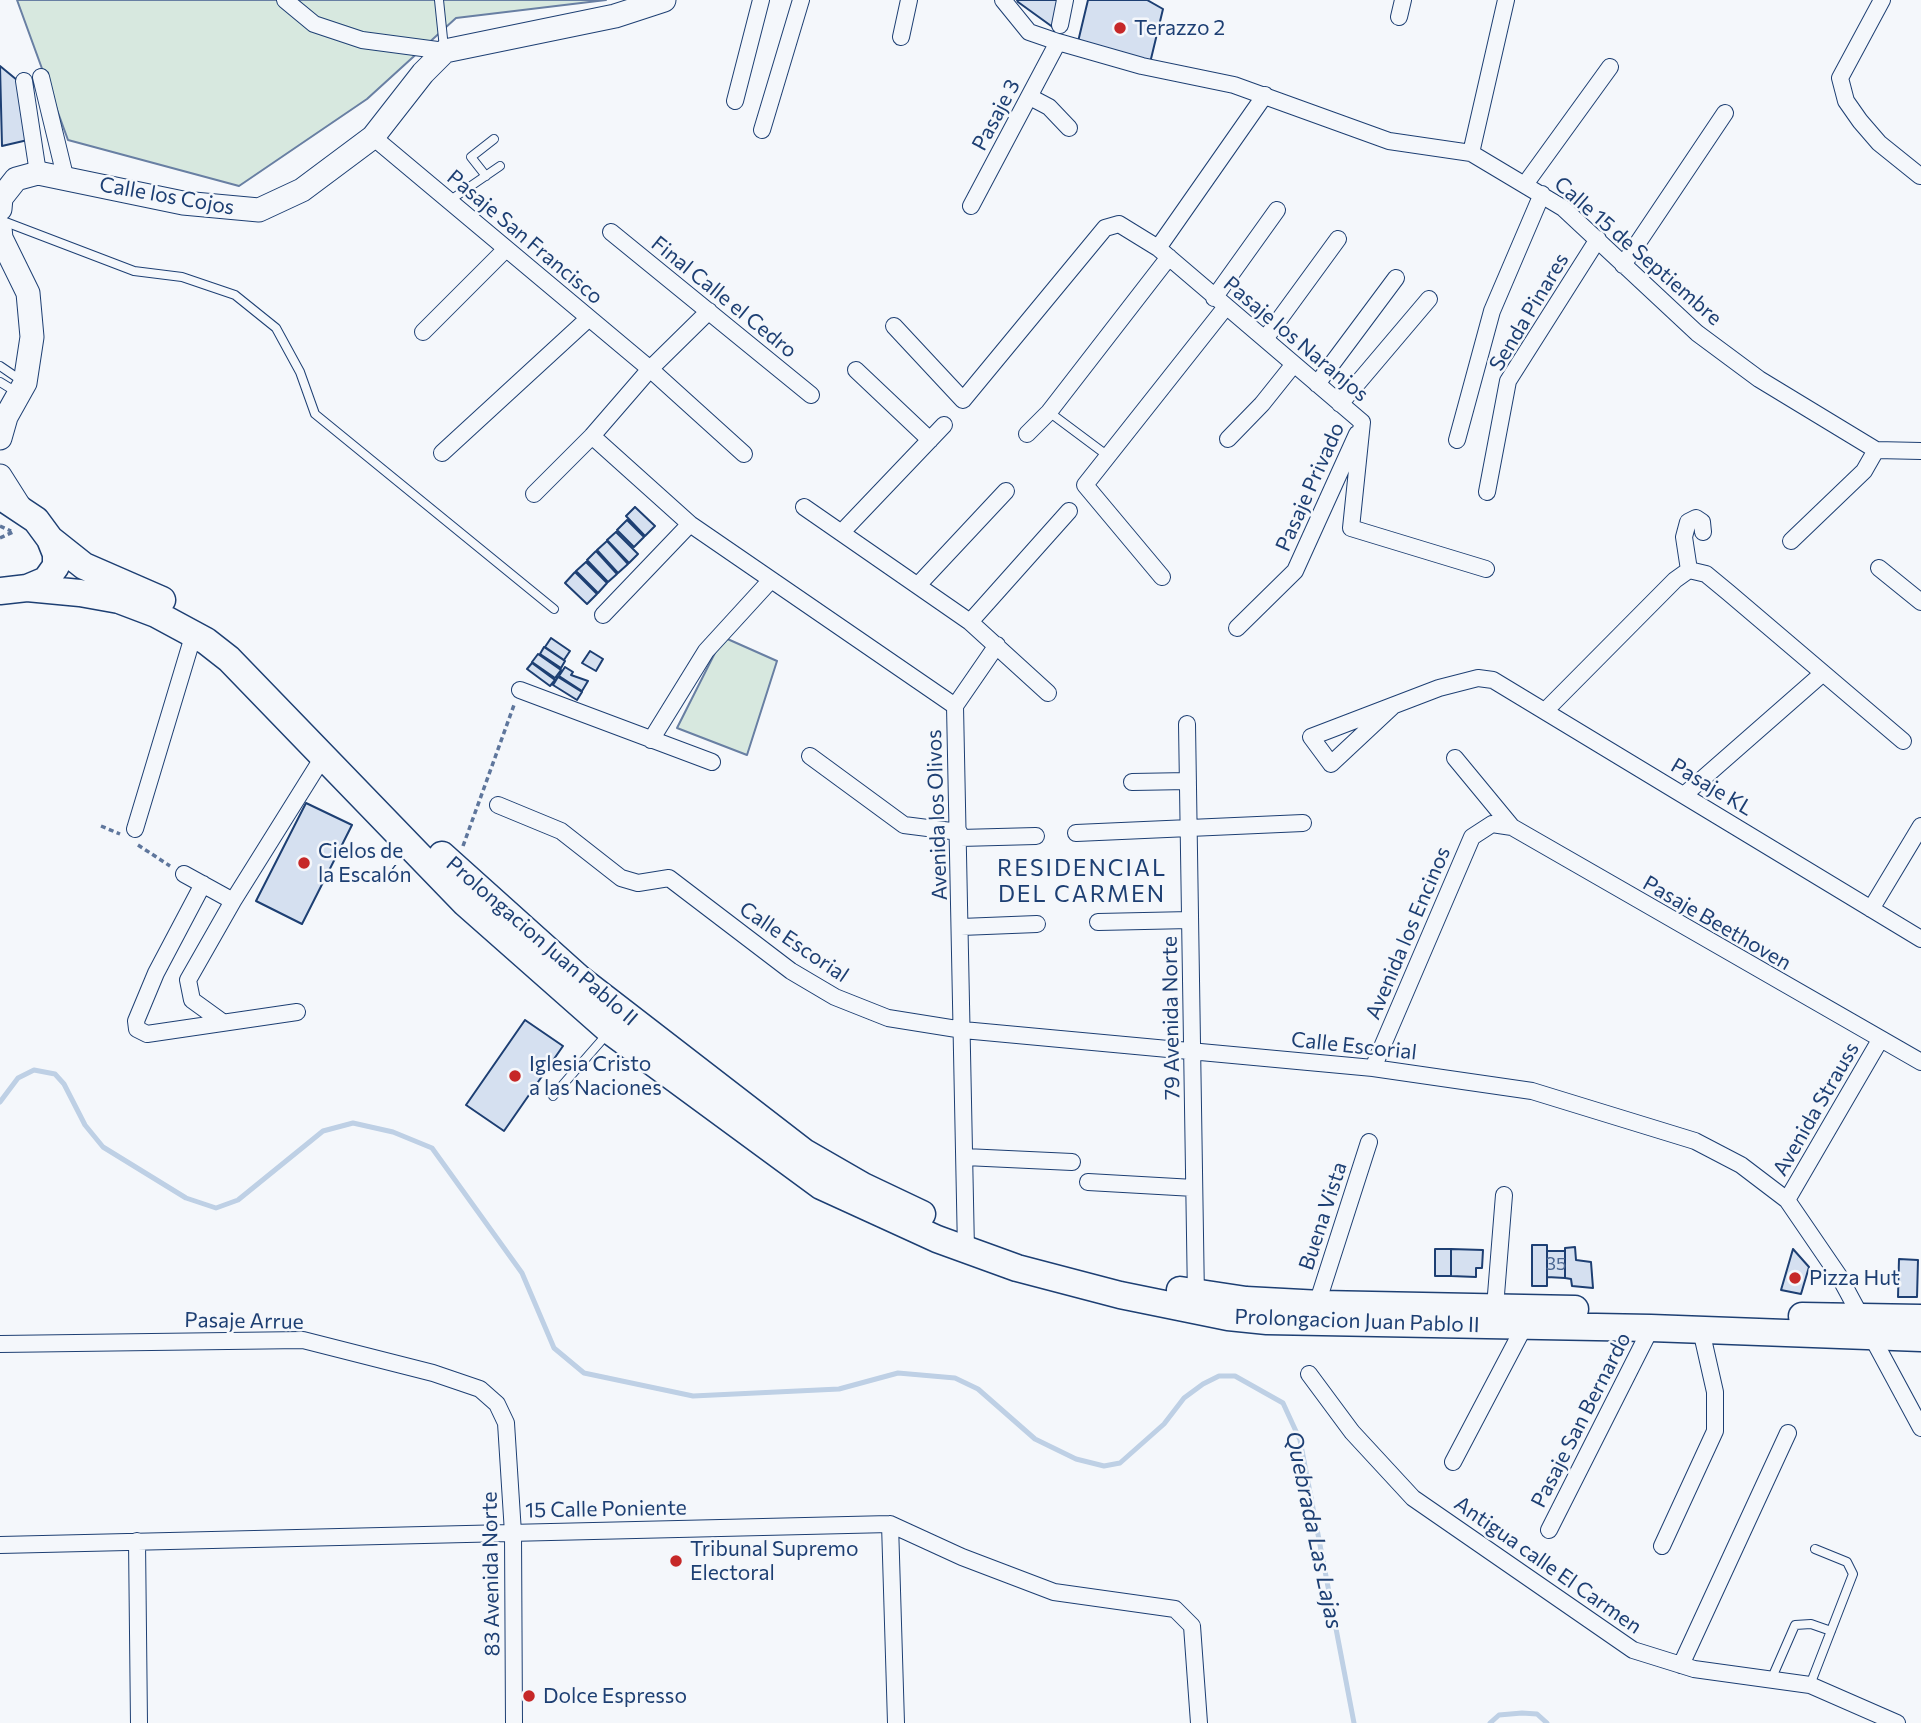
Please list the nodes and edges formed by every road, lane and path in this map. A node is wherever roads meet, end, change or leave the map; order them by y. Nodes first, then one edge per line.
1 (285, 0) edge
2 (439, 0) edge
3 (664, 0) edge
4 (761, 0) edge
5 (802, 0) edge
6 (909, 0) edge
7 (1003, 0) edge
8 (1065, 0) edge
9 (1403, 0) edge
10 (1506, 0) edge
11 (1882, 0) edge
12 (1399, 17) dead end
13 (1060, 25) dead end
14 (901, 37) dead end
15 (1058, 42) junction
16 (445, 51) junction
17 (1610, 67) dead end
18 (41, 77) dead end
19 (24, 81) dead end
20 (1265, 95) junction
21 (1030, 97) junction
22 (735, 101) dead end
23 (1725, 113) dead end
24 (1069, 128) dead end
25 (762, 130) dead end
26 (373, 137) junction
27 (495, 139) dead end
28 (1471, 153) junction
29 (500, 166) dead end
30 (38, 173) junction
31 (65, 176) junction
32 (486, 176) junction
33 (1920, 176) edge
34 (1526, 183) junction
35 (1542, 194) junction
36 (449, 201) junction
37 (971, 206) dead end
38 (0, 209) edge
39 (1278, 210) dead end
40 (0, 220) edge
41 (0, 228) edge
42 (611, 232) dead end
43 (1338, 239) dead end
44 (1598, 239) junction
45 (506, 249) junction
46 (1163, 253) junction
47 (1623, 265) junction
48 (1396, 278) dead end
49 (1429, 299) dead end
50 (1220, 303) junction
51 (709, 312) junction
52 (589, 318) junction
53 (894, 326) dead end
54 (423, 332) dead end
55 (1265, 339) junction
56 (1294, 364) junction
57 (0, 366) edge
58 (650, 369) junction
59 (856, 370) dead end
60 (0, 382) edge
61 (1317, 384) junction
62 (22, 389) junction
63 (811, 395) dead end
64 (1340, 404) junction
65 (1049, 412) junction
66 (1362, 422) junction
67 (944, 425) dead end
68 (2, 426) edge
69 (1027, 434) dead end
70 (592, 436) junction
71 (1228, 439) dead end
72 (930, 440) junction
73 (1457, 440) dead end
74 (1876, 450) junction
75 (1921, 451) edge
76 (442, 453) dead end
77 (744, 454) dead end
78 (1108, 456) junction
79 (0, 476) edge
80 (1006, 491) dead end
81 (1487, 492) dead end
82 (534, 494) dead end
83 (9, 501) edge
84 (804, 507) dead end
85 (1069, 511) dead end
86 (690, 524) junction
87 (0, 526) edge
88 (842, 532) junction
89 (1703, 532) dead end
90 (19, 537) dead end
91 (50, 540) junction
92 (1791, 541) dead end
93 (1879, 568) dead end
94 (1486, 569) dead end
95 (1689, 570) junction
96 (1162, 577) dead end
97 (770, 581) junction
98 (919, 584) junction
99 (27, 588) junction
100 (0, 591) edge
101 (1921, 602) edge
102 (554, 609) dead end
103 (603, 615) dead end
104 (970, 622) junction
105 (1237, 628) dead end
106 (194, 633) junction
107 (996, 645) junction
108 (1822, 674) junction
109 (520, 690) joint
110 (1048, 694) dead end
111 (955, 706) junction
112 (1392, 707) junction
113 (1545, 711) junction
114 (1187, 723) dead end
115 (651, 740) junction
116 (1903, 741) dead end
117 (810, 756) dead end
118 (323, 757) junction
119 (1455, 758) dead end
120 (712, 762) dead end
121 (1188, 781) junction
122 (1132, 782) dead end
123 (1685, 795) junction
124 (498, 805) dead end
125 (1303, 823) dead end
126 (1492, 824) joint
127 (101, 826) dead end
128 (1921, 826) edge
129 (1512, 827) junction
130 (1189, 829) junction
131 (1076, 833) dead end
132 (130, 835) junction
133 (959, 835) junction
134 (1036, 836) dead end
135 (454, 867) junction
136 (184, 874) joint
137 (203, 884) junction
138 (233, 901) junction
139 (1871, 909) junction
140 (1190, 920) junction
141 (1098, 922) dead end
142 (1037, 924) dead end
143 (961, 927) junction
144 (1921, 939) edge
145 (297, 1012) dead end
146 (220, 1021) junction
147 (963, 1030) junction
148 (610, 1031) junction
149 (1880, 1040) junction
150 (1192, 1051) junction
151 (1921, 1062) edge
152 (1373, 1068) junction
153 (553, 1096) dead end
154 (1369, 1142) dead end
155 (965, 1157) junction
156 (1072, 1162) dead end
157 (1088, 1182) dead end
158 (1194, 1188) junction
159 (1504, 1195) dead end
160 (1787, 1200) junction
161 (967, 1241) junction
162 (1196, 1302) junction
163 (1317, 1304) junction
164 (1495, 1307) junction
165 (1921, 1318) edge
166 (1524, 1327) junction
167 (1867, 1327) junction
168 (1651, 1328) junction
169 (1701, 1330) junction
170 (1921, 1338) edge
171 (0, 1344) edge
172 (1309, 1374) dead end
173 (506, 1423) joint
174 (1921, 1428) edge
175 (1788, 1433) dead end
176 (1453, 1462) dead end
177 (890, 1524) junction
178 (1549, 1530) dead end
179 (513, 1533) junction
180 (138, 1541) junction
181 (0, 1545) edge
182 (1662, 1546) dead end
183 (1815, 1549) dead end
184 (1831, 1631) junction
185 (1681, 1665) junction
186 (1771, 1680) junction
187 (1810, 1685) junction
188 (139, 1723) edge
189 (514, 1723) edge
190 (896, 1723) edge
191 (1199, 1723) edge
192 (1897, 1723) edge

1 - 16 street
2 - 16 lane
3 - 16 street
4 - 22 street
5 - 25 street
6 - 14 street
7 - 15 street, Calle 15 de Septiembre
8 - 13 street
9 - 12 street
10 - 28 street
11 - 33 street
15 - 20 street, Calle 15 de Septiembre
15 - 21 street, Pasaje 3
16 - 26 street, Calle los Cojos
17 - 34 street
18 - 31 street
19 - 30 street
20 - 28 street, Calle 15 de Septiembre
20 - 46 street
21 - 24 street
21 - 37 street, Pasaje 3
23 - 47 street
26 - 31 street, Calle los Cojos
26 - 36 street, Pasaje San Francisco
27 - 32 lane
28 - 34 street, Calle 15 de Septiembre
29 - 32 lane
30 - 31 street, Calle los Cojos
30 - 38 street
32 - 36 lane
34 - 35 street, Calle 15 de Septiembre
35 - 44 street, Calle 15 de Septiembre
35 - 73 street
36 - 45 street, Pasaje San Francisco
39 - 50 street
40 - 102 lane
41 - 62 street
42 - 51 street, Final Calle el Cedro
43 - 55 street
44 - 47 street, Calle 15 de Septiembre
44 - 81 street, Senda Pinares
45 - 52 street, Pasaje San Francisco
45 - 54 street
46 - 50 street, Pasaje los Naranjos
46 - 53 street, Pasaje los Naranjos
46 - 65 street
47 - 74 street, Calle 15 de Septiembre
48 - 61 street
49 - 64 street
50 - 55 street, Pasaje los Naranjos
50 - 78 street
51 - 58 street
51 - 63 street, Final Calle el Cedro
52 - 58 street, Pasaje San Francisco
52 - 76 street
55 - 56 street, Pasaje los Naranjos
56 - 61 street, Pasaje los Naranjos
56 - 71 street
57 - 62 lane
58 - 70 street
58 - 77 street, Pasaje San Francisco
59 - 72 street
60 - 62 lane
61 - 64 street, Pasaje los Naranjos
62 - 68 street
64 - 66 street, Pasaje los Naranjos
65 - 69 street
65 - 78 lane
66 - 94 street, Pasaje los Naranjos
66 - 105 street, Pasaje Privado
67 - 72 street
70 - 82 street
70 - 86 street, Avenida los Olivos
72 - 88 street
74 - 75 street, Calle 15 de Septiembre
74 - 92 street
78 - 96 street
79 - 83 street
80 - 98 street
83 - 91 main road, Prolongacion Juan Pablo II
84 - 88 street
85 - 104 street
86 - 97 street, Avenida los Olivos
86 - 103 street
87 - 90 path
88 - 98 street
89 - 95 street
91 - 99 main road
91 - 135 main road, Prolongacion Juan Pablo II
93 - 101 street
95 - 108 street
95 - 113 street
97 - 111 street, Avenida los Olivos
97 - 115 street
98 - 104 street
99 - 100 main road, Prolongacion Juan Pablo II
99 - 106 main road, Prolongacion Juan Pablo II
104 - 107 street
106 - 118 main road, Prolongacion Juan Pablo II
106 - 132 street
107 - 110 street
107 - 111 street
108 - 116 street
108 - 123 street
109 - 115 street
109 - 135 path
111 - 133 street, Avenida los Olivos
112 - 112 street
112 - 113 street, Pasaje KL
113 - 123 street, Pasaje KL
114 - 121 street, 79 Avenida Norte
115 - 120 street
117 - 133 street
118 - 138 street
118 - 148 main road, Prolongacion Juan Pablo II
119 - 129 street
121 - 122 street
121 - 130 street, 79 Avenida Norte
123 - 139 street, Pasaje KL
124 - 147 street, Calle Escorial
125 - 130 street
126 - 129 street, Pasaje Beethoven
126 - 152 street, Avenida los Encinos
127 - 132 path
128 - 139 street
129 - 149 street, Pasaje Beethoven
130 - 131 street
130 - 140 street, 79 Avenida Norte
132 - 136 path
133 - 134 street
133 - 143 street, Avenida los Olivos
135 - 161 main road, Prolongacion Juan Pablo II
136 - 137 street
137 - 138 street
137 - 146 street
138 - 146 street
139 - 144 street, Pasaje KL
140 - 141 street
140 - 150 street, 79 Avenida Norte
142 - 143 street
143 - 147 street, Avenida los Olivos
145 - 146 street
147 - 150 street, Calle Escorial
147 - 155 street, Avenida los Olivos
148 - 153 lane
148 - 161 main road, Prolongacion Juan Pablo II
149 - 151 street, Pasaje Beethoven
149 - 160 street, Avenida Strauss
150 - 152 street, Calle Escorial
150 - 158 street, 79 Avenida Norte
152 - 160 street, Calle Escorial
154 - 163 street, Buena Vista
155 - 156 street
155 - 161 street, Avenida los Olivos
157 - 158 street
158 - 162 street, 79 Avenida Norte
159 - 164 street
160 - 167 street, Calle Escorial
161 - 162 main road, Prolongacion Juan Pablo II
162 - 163 main road, Prolongacion Juan Pablo II
162 - 166 main road, Prolongacion Juan Pablo II
163 - 164 main road, Prolongacion Juan Pablo II
164 - 167 main road, Prolongacion Juan Pablo II
165 - 167 main road, Prolongacion Juan Pablo II
166 - 168 main road, Prolongacion Juan Pablo II
166 - 176 street
167 - 169 main road, Prolongacion Juan Pablo II
167 - 170 main road, Prolongacion Juan Pablo II
167 - 174 street, Calle Escorial
168 - 169 main road, Prolongacion Juan Pablo II
168 - 178 street, Pasaje San Bernardo
169 - 182 street
171 - 173 street, Pasaje Arrue
172 - 185 street, Antigua calle El Carmen
173 - 179 street, 83 Avenida Norte
175 - 185 street
177 - 179 street, 15 Calle Poniente
177 - 190 street
177 - 191 street, 15 Calle Poniente
179 - 180 street, 15 Calle Poniente
179 - 189 street, 83 Avenida Norte
180 - 181 street, 15 Calle Poniente
180 - 188 street
183 - 184 lane
184 - 186 lane
184 - 187 lane
185 - 186 street, Antigua calle El Carmen
186 - 187 street, Antigua calle El Carmen
187 - 192 street, Antigua calle El Carmen

